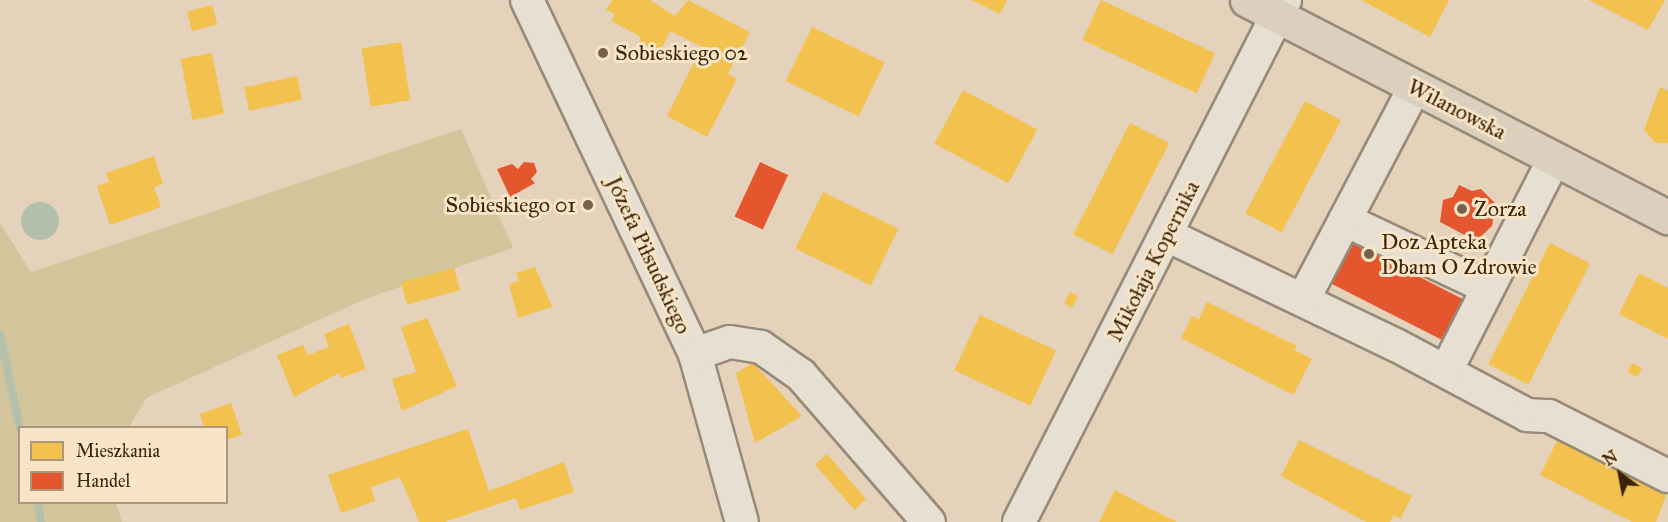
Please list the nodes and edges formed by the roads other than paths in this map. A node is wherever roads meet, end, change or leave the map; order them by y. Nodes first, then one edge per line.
1 (527, 0) edge
2 (1247, 0) edge
3 (1282, 8) edge
4 (1415, 87) junction
5 (1554, 159) junction
6 (1668, 217) edge
7 (1345, 220) junction
8 (1167, 235) junction
9 (1487, 287) junction
10 (1302, 300) junction
11 (695, 354) junction
12 (1446, 371) junction
13 (1668, 476) edge
14 (742, 522) edge
15 (929, 522) edge
16 (1019, 522) edge

1 - 11 street, Józefa Piłsudskiego
2 - 3 main road, Wilanowska
3 - 4 main road, Wilanowska
3 - 8 street, Mikołaja Kopernika
4 - 5 main road, Wilanowska
4 - 7 street
5 - 6 main road, Wilanowska
5 - 9 street
7 - 9 street
7 - 10 street
8 - 10 street
8 - 16 street, Mikołaja Kopernika
9 - 12 street
10 - 12 street
11 - 14 street, Józefa Piłsudskiego
11 - 15 street
12 - 13 street

